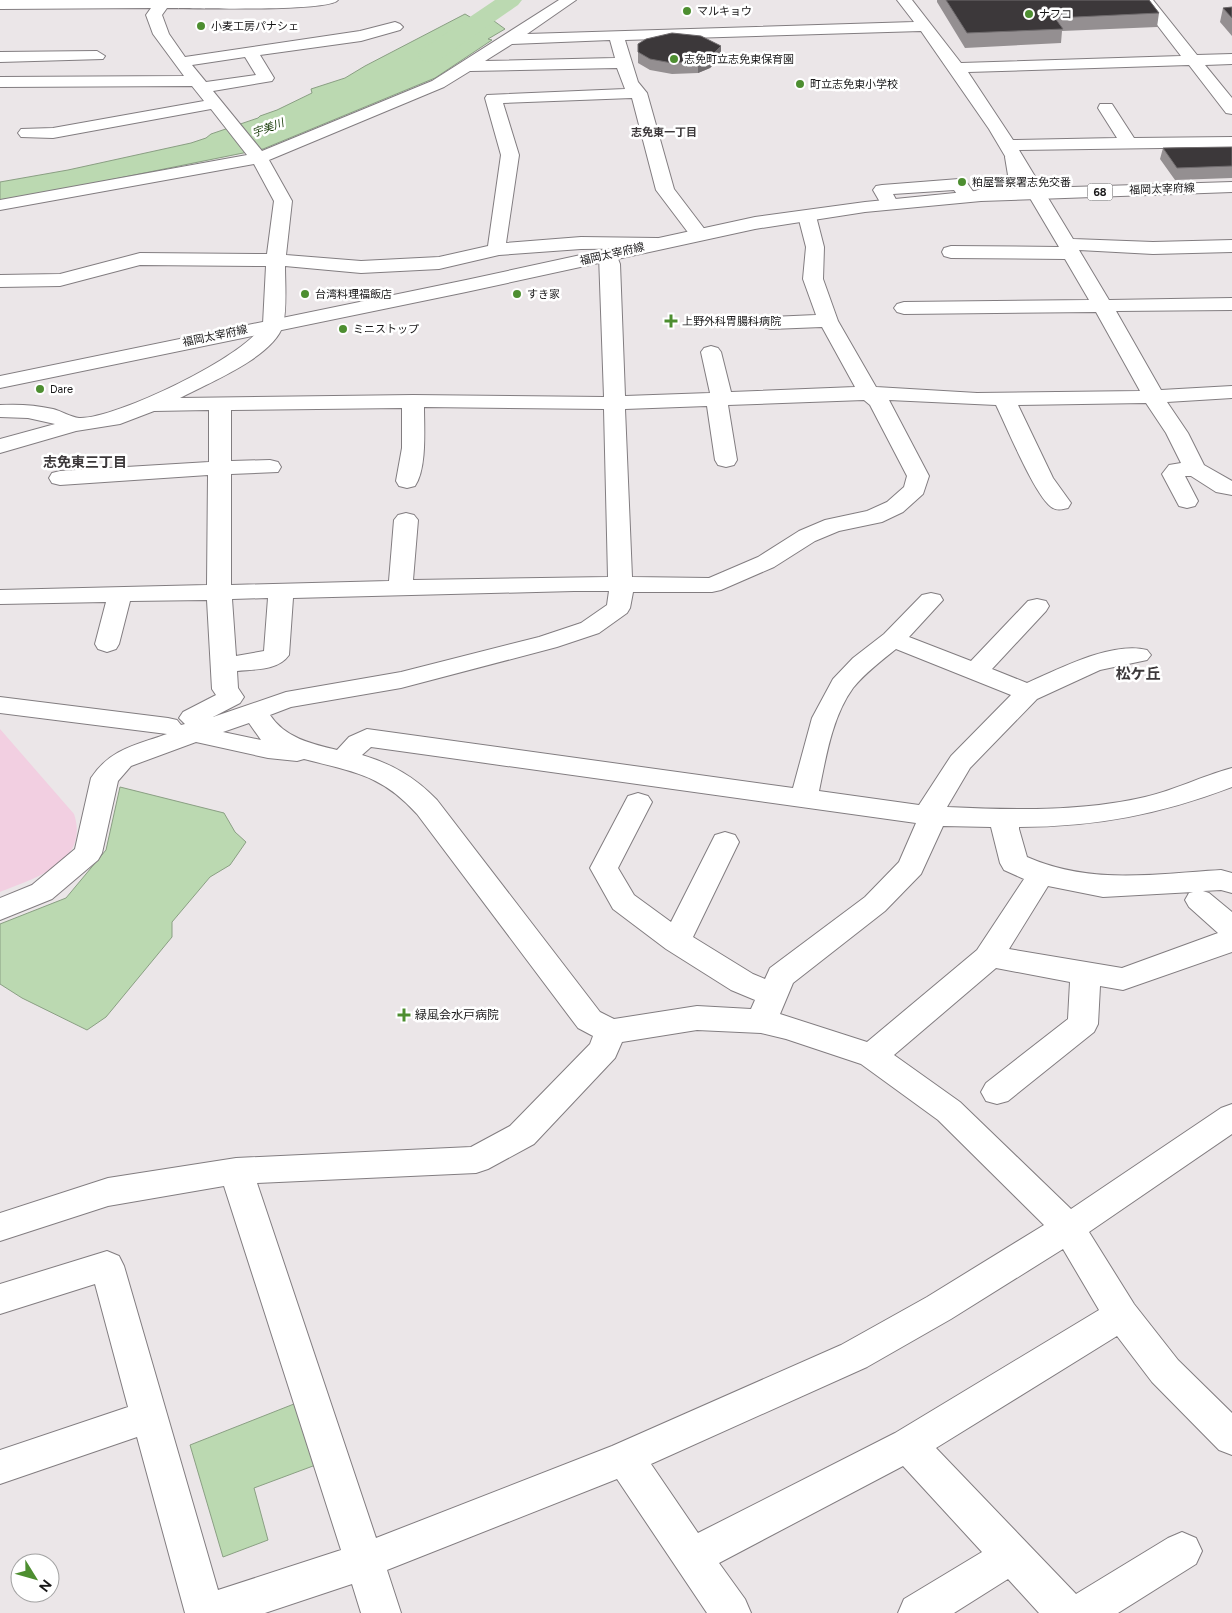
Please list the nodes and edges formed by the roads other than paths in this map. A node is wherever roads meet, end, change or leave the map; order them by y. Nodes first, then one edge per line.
1 (331, 0) edge
2 (569, 0) edge
3 (904, 0) edge
4 (1145, 0) edge
5 (1, 2) edge
6 (137, 2) edge
7 (163, 2) edge
8 (926, 26) junction
9 (395, 27) dead end
10 (616, 35) junction
11 (507, 39) junction
12 (250, 52) junction
13 (0, 56) edge
14 (1232, 59) edge
15 (1192, 60) junction
16 (181, 62) junction
17 (622, 63) junction
18 (467, 66) junction
19 (958, 68) junction
20 (119, 81) junction
21 (0, 82) edge
22 (82, 82) junction
23 (197, 85) junction
24 (639, 93) junction
25 (1106, 108) dead end
26 (219, 110) junction
27 (1229, 118) edge
28 (97, 125) junction
29 (27, 133) dead end
30 (1232, 142) edge
31 (1129, 143) junction
32 (1011, 151) junction
33 (256, 154) junction
34 (1232, 187) edge
35 (969, 193) junction
36 (1038, 194) junction
37 (0, 205) edge
38 (807, 216) junction
39 (700, 235) junction
40 (657, 244) junction
41 (1232, 246) edge
42 (1069, 248) junction
43 (499, 249) junction
44 (951, 252) dead end
45 (608, 255) junction
46 (276, 260) junction
47 (0, 281) edge
48 (1232, 304) edge
49 (1102, 306) junction
50 (904, 308) dead end
51 (828, 321) junction
52 (770, 323) dead end
53 (273, 324) junction
54 (710, 352) dead end
55 (0, 382) edge
56 (1232, 392) edge
57 (869, 393) junction
58 (1153, 395) junction
59 (1004, 399) junction
60 (719, 400) junction
61 (413, 401) junction
62 (614, 403) junction
63 (152, 405) junction
64 (220, 405) junction
65 (0, 411) edge
66 (74, 425) junction
67 (0, 446) edge
68 (726, 460) dead end
69 (220, 468) junction
70 (270, 468) dead end
71 (1195, 469) junction
72 (60, 478) dead end
73 (407, 480) dead end
74 (1232, 488) edge
75 (1187, 501) dead end
76 (1060, 503) dead end
77 (406, 520) dead end
78 (620, 583) junction
79 (400, 588) junction
80 (281, 592) junction
81 (219, 593) junction
82 (120, 595) junction
83 (0, 597) edge
84 (931, 600) dead end
85 (1037, 606) dead end
86 (893, 639) junction
87 (107, 644) dead end
88 (1138, 655) dead end
89 (223, 665) junction
90 (975, 672) junction
91 (1028, 693) junction
92 (0, 705) edge
93 (254, 711) junction
94 (180, 730) junction
95 (330, 756) junction
96 (1232, 777) edge
97 (804, 799) junction
98 (638, 802) dead end
99 (933, 816) junction
100 (1007, 819) junction
101 (725, 842) dead end
102 (1041, 875) junction
103 (1228, 876) edge
104 (1199, 900) dead end
105 (0, 910) edge
106 (1232, 928) edge
107 (1232, 938) edge
108 (676, 941) junction
109 (991, 954) junction
110 (1086, 973) junction
111 (768, 1008) junction
112 (610, 1031) junction
113 (872, 1056) junction
114 (997, 1092) dead end
115 (1232, 1117) edge
116 (236, 1171) junction
117 (1067, 1226) junction
118 (0, 1227) edge
119 (0, 1299) edge
120 (1121, 1316) junction
121 (150, 1416) junction
122 (1232, 1438) edge
123 (908, 1445) junction
124 (624, 1458) junction
125 (0, 1467) edge
126 (1182, 1551) dead end
127 (1012, 1555) junction
128 (691, 1557) junction
129 (366, 1560) junction
130 (207, 1613) edge
131 (381, 1613) edge
132 (731, 1613) edge
133 (918, 1613) edge
134 (1066, 1613) edge
135 (1082, 1613) edge

1 - 7 street
2 - 11 street
3 - 8 street
4 - 15 street
5 - 6 street
6 - 7 street
7 - 16 street
8 - 10 street
8 - 19 street
9 - 12 street
10 - 11 street
10 - 17 street
11 - 18 street
12 - 16 street
12 - 23 street
13 - 22 street
14 - 15 street
15 - 19 street
15 - 27 street
16 - 23 street
17 - 18 street
17 - 24 street
18 - 33 street
19 - 32 street
20 - 22 street
20 - 23 street
20 - 28 street
21 - 22 street
23 - 26 street
24 - 39 street
24 - 43 street
25 - 31 street
26 - 28 street
26 - 33 street
28 - 29 street
30 - 31 street
31 - 32 street
32 - 35 street
32 - 36 street
33 - 37 street
33 - 46 street
34 - 36 street, 福岡太宰府線 / 68
35 - 36 street, 福岡太宰府線 / 68
35 - 38 street, 福岡太宰府線 / 68
36 - 42 street
38 - 39 street, 福岡太宰府線 / 68
38 - 51 street
39 - 40 street, 福岡太宰府線 / 68
40 - 43 street
40 - 45 street, 福岡太宰府線 / 68
41 - 42 street
42 - 44 street
42 - 49 street
43 - 46 street
45 - 53 street, 福岡太宰府線 / 68
45 - 62 street
46 - 47 street
46 - 53 street
48 - 49 street
49 - 50 street
49 - 58 street
51 - 52 street
51 - 57 street
53 - 55 street, 福岡太宰府線 / 68
53 - 63 street
54 - 60 street
56 - 58 street
57 - 59 street
57 - 60 street
57 - 78 street
58 - 59 street
58 - 71 street
59 - 76 street
60 - 62 street
60 - 68 street
61 - 62 street
61 - 64 street
61 - 73 street
62 - 78 street
63 - 64 street
63 - 66 street
64 - 69 street
65 - 66 street
66 - 67 street
69 - 70 street
69 - 72 street
69 - 81 street
71 - 74 street
71 - 75 street
77 - 79 street
78 - 79 street
78 - 93 street
79 - 80 street
80 - 81 street
80 - 89 street
81 - 82 street
81 - 89 street
82 - 83 street
82 - 87 street
84 - 86 street
85 - 90 street
86 - 90 street
86 - 97 street
88 - 91 street
89 - 94 street
90 - 91 street
91 - 99 street
92 - 94 street
93 - 94 street
93 - 95 street
94 - 95 street
94 - 105 street
95 - 97 street
95 - 112 street
96 - 100 street
97 - 99 street
98 - 108 street
99 - 100 street
99 - 111 street
100 - 102 street
101 - 108 street
102 - 103 street
102 - 109 street
104 - 106 street
107 - 110 street
108 - 111 street
109 - 110 street
109 - 113 street
110 - 114 street
111 - 112 street
111 - 113 street
112 - 116 street
113 - 117 street
115 - 117 street
116 - 118 street
116 - 129 street
117 - 120 street
117 - 124 street
119 - 121 street
120 - 122 street
120 - 123 street
121 - 125 street
121 - 130 street
123 - 127 street
123 - 128 street
124 - 128 street
124 - 129 street
126 - 135 street
127 - 133 street
127 - 134 street
128 - 132 street
129 - 130 street
129 - 131 street

